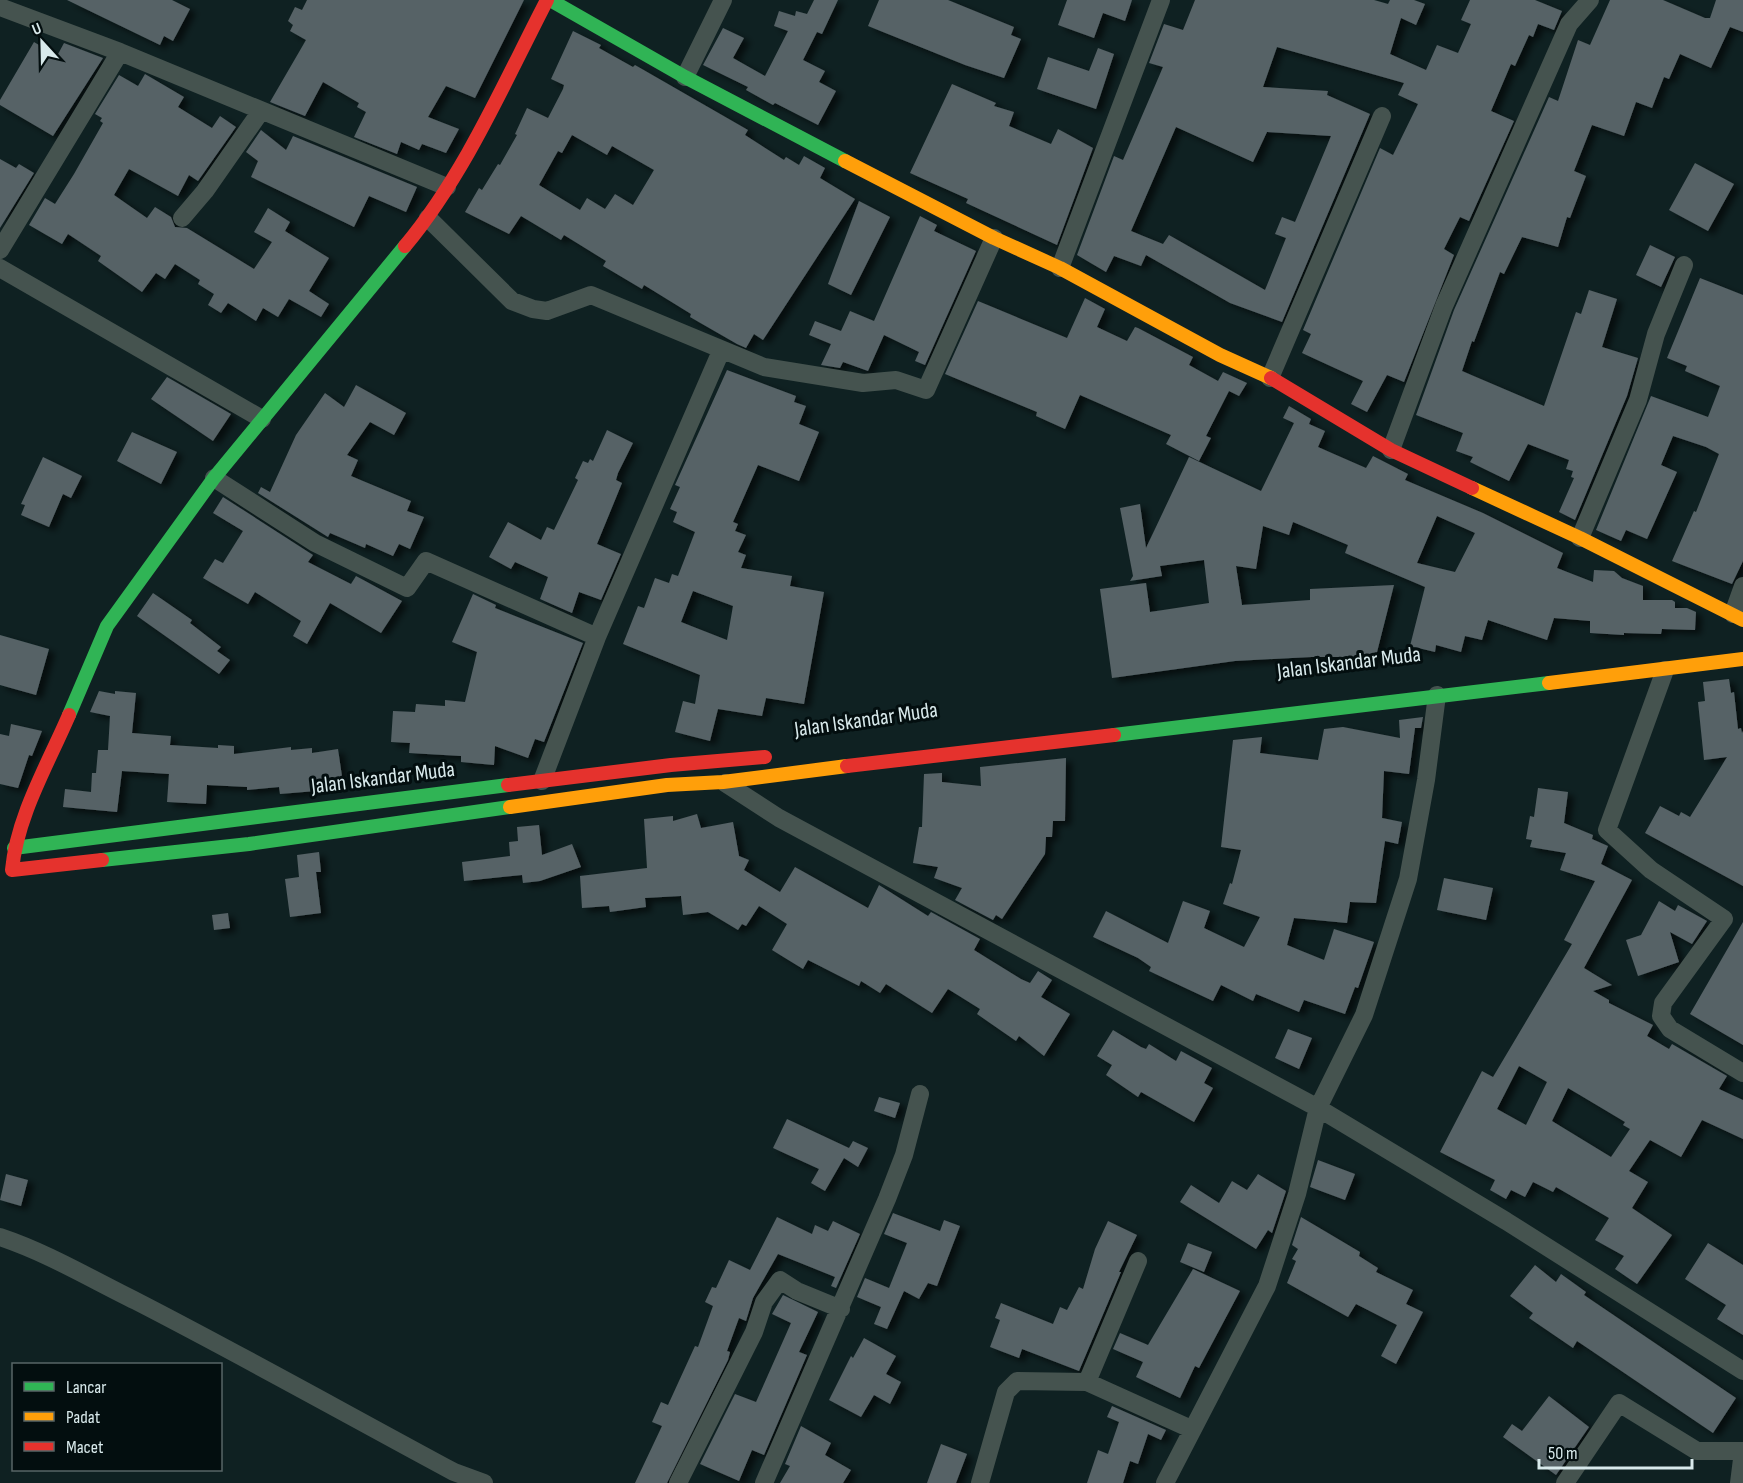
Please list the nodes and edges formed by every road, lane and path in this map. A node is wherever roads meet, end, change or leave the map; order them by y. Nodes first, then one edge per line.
1 (548, 0) edge
2 (723, 0) edge
3 (1161, 0) edge
4 (1590, 0) edge
5 (1, 8) edge
6 (120, 52) junction
7 (685, 77) junction
8 (261, 111) junction
9 (1382, 116) dead end
10 (447, 187) junction
11 (182, 218) dead end
12 (428, 218) junction
13 (994, 238) junction
14 (0, 250) edge
15 (1684, 265) dead end
16 (0, 268) edge
17 (1060, 268) junction
18 (721, 351) junction
19 (1270, 378) junction
20 (262, 419) junction
21 (1391, 450) junction
22 (214, 478) junction
23 (1581, 538) junction
24 (1743, 586) edge
25 (1738, 617) edge
26 (597, 637) junction
27 (1743, 659) edge
28 (1665, 670) junction
29 (1437, 695) junction
30 (780, 756) dead end
31 (698, 761) junction
32 (542, 781) junction
33 (723, 782) junction
34 (14, 848) junction
35 (4, 867) edge
36 (1743, 1073) edge
37 (920, 1094) dead end
38 (1318, 1108) junction
39 (0, 1237) edge
40 (1138, 1262) dead end
41 (841, 1309) junction
42 (1743, 1371) edge
43 (1087, 1382) junction
44 (1191, 1428) junction
45 (1743, 1451) edge
46 (484, 1483) edge
47 (678, 1483) edge
48 (764, 1483) edge
49 (980, 1483) edge
50 (1165, 1483) edge
51 (1565, 1483) edge
52 (1739, 1483) edge

1 - 7 main road
1 - 10 main road
2 - 7 street
3 - 17 street
4 - 21 street
5 - 6 street
6 - 8 street
6 - 14 street
7 - 13 main road
8 - 10 street
8 - 11 street
9 - 19 street
10 - 12 main road
12 - 18 street
12 - 20 main road
13 - 17 main road
13 - 18 street
15 - 23 street
16 - 20 street
17 - 19 main road
18 - 26 street
19 - 21 main road
20 - 22 main road
21 - 23 main road
22 - 26 street
22 - 34 main road
23 - 25 main road
24 - 25 street
26 - 32 street
27 - 28 main road, Jalan Iskandar Muda
28 - 29 main road, Jalan Iskandar Muda
28 - 36 street
29 - 33 main road, Jalan Iskandar Muda
29 - 38 street
30 - 31 main road, Jalan Iskandar Muda
31 - 32 main road, Jalan Iskandar Muda
31 - 33 street
32 - 34 main road, Jalan Iskandar Muda
33 - 35 main road, Jalan Iskandar Muda
33 - 38 street
34 - 35 street, Jalan Iskandar Muda
37 - 41 street
38 - 42 street
38 - 44 street
39 - 46 street
40 - 43 street
41 - 47 street
41 - 48 street
43 - 44 street
43 - 49 street
44 - 50 street
45 - 51 street
45 - 52 street

